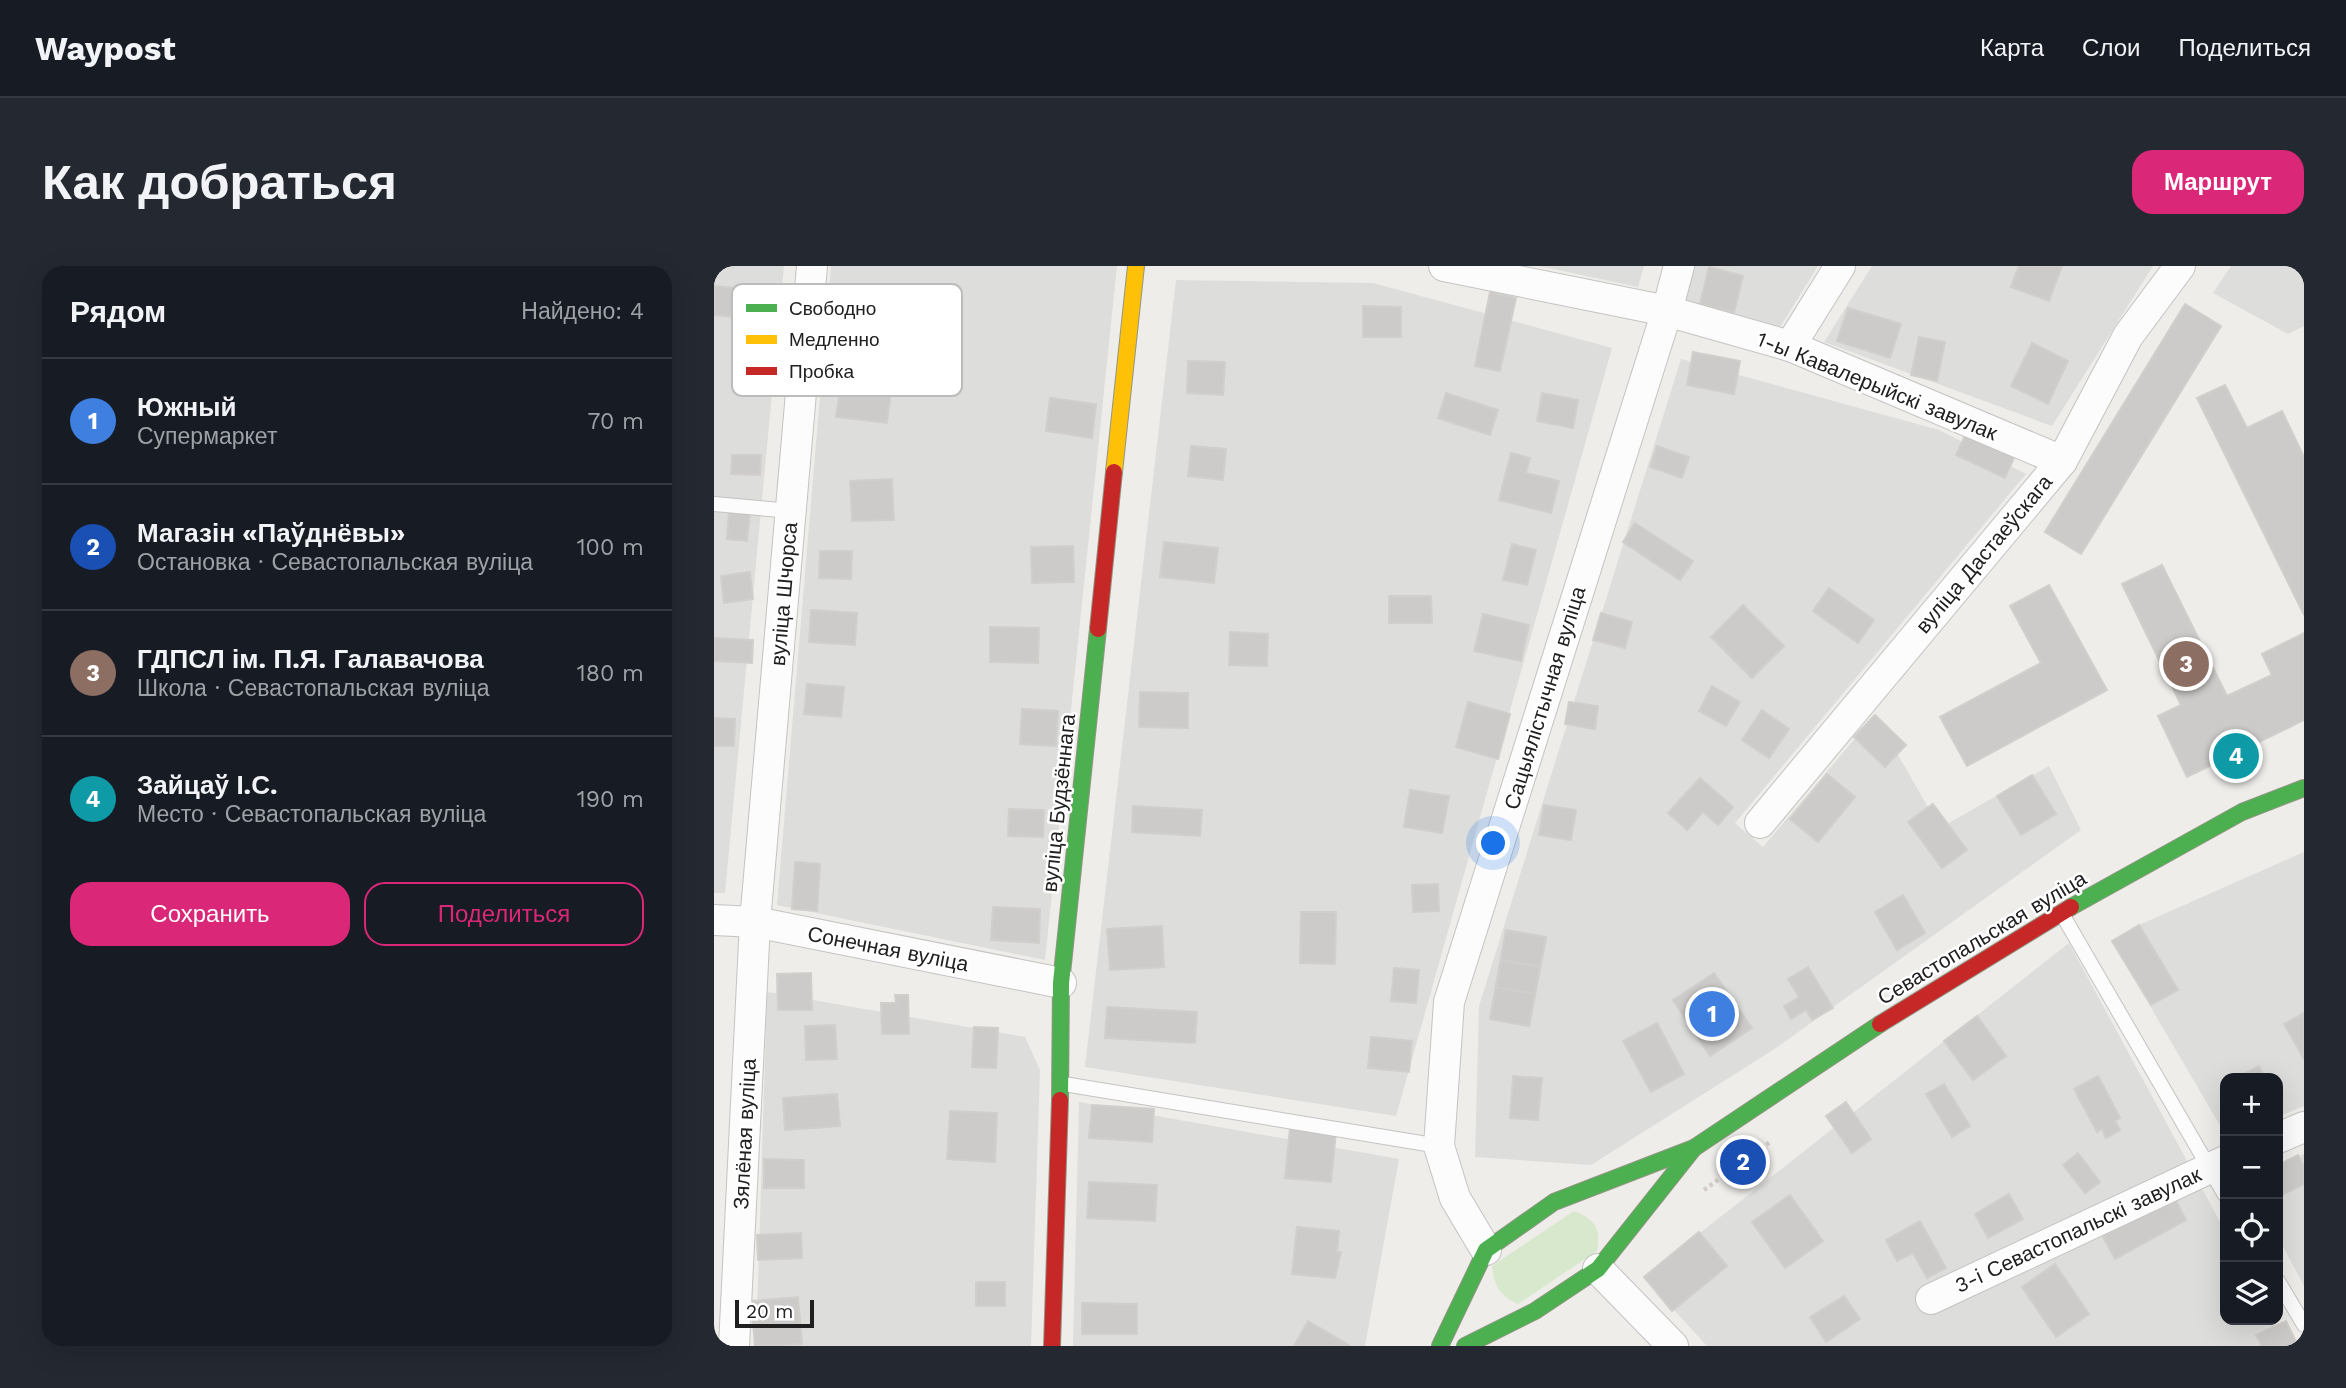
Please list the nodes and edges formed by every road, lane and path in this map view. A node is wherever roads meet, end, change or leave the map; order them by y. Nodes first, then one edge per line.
1 (812, 266) edge
2 (1136, 266) edge
3 (1444, 266) edge
4 (1679, 266) edge
5 (1840, 266) edge
6 (2180, 266) edge
7 (810, 284) edge
8 (1667, 311) junction
9 (1790, 346) junction
10 (801, 396) edge
11 (2062, 461) junction
12 (714, 504) edge
13 (791, 511) junction
14 (2304, 788) edge
15 (1760, 823) dead end
16 (2062, 912) junction
17 (714, 920) edge
18 (755, 922) junction
19 (1061, 983) junction
20 (1061, 1083) junction
21 (2304, 1127) edge
22 (2283, 1136) edge
23 (1770, 1142) dead end
24 (1439, 1146) junction
25 (1694, 1148) junction
26 (2217, 1165) edge
27 (1700, 1192) dead end
28 (1554, 1202) junction
29 (1587, 1207) dead end
30 (1608, 1226) dead end
31 (1486, 1250) junction
32 (1604, 1262) junction
33 (1485, 1286) dead end
34 (2283, 1290) edge
35 (1931, 1299) dead end
36 (1501, 1310) dead end
37 (1535, 1311) junction
38 (2304, 1325) edge
39 (734, 1346) edge
40 (1052, 1346) edge
41 (1440, 1346) edge
42 (1465, 1346) edge
43 (1673, 1346) edge

1 - 7 street, вуліца Шчорса
2 - 19 street, вуліца Будзённага
3 - 8 street, 1-ы Кавалерыйскі завулак
4 - 8 street, Сацыялістычная вуліца
5 - 9 street
6 - 11 street, вуліца Дастаеўскага
8 - 9 street, 1-ы Кавалерыйскі завулак
8 - 24 street, Сацыялістычная вуліца
9 - 11 street, 1-ы Кавалерыйскі завулак
10 - 13 street, вуліца Шчорса
11 - 15 street, вуліца Дастаеўскага
12 - 13 lane
13 - 18 street, вуліца Шчорса
14 - 16 street, Севастопальская вуліца
16 - 25 street, Севастопальская вуліца
16 - 26 lane
17 - 18 street, Сонечная вуліца
18 - 19 street, Сонечная вуліца
18 - 39 street, Зялёная вуліца
19 - 20 street, вуліца Будзённага
20 - 24 lane
20 - 40 street, вуліца Будзённага
21 - 22 street
23 - 27 path
24 - 31 street, Сацыялістычная вуліца
25 - 28 street, Севастопальская вуліца
25 - 32 street, Севастопальская вуліца
26 - 35 street, 3-і Севастопальскі завулак
28 - 29 street
28 - 31 street, Севастопальская вуліца
30 - 32 street
31 - 33 street
31 - 41 street, Севастопальская вуліца
32 - 37 street, Севастопальская вуліца
32 - 43 street
34 - 38 lane
36 - 37 street
37 - 42 street, Севастопальская вуліца

